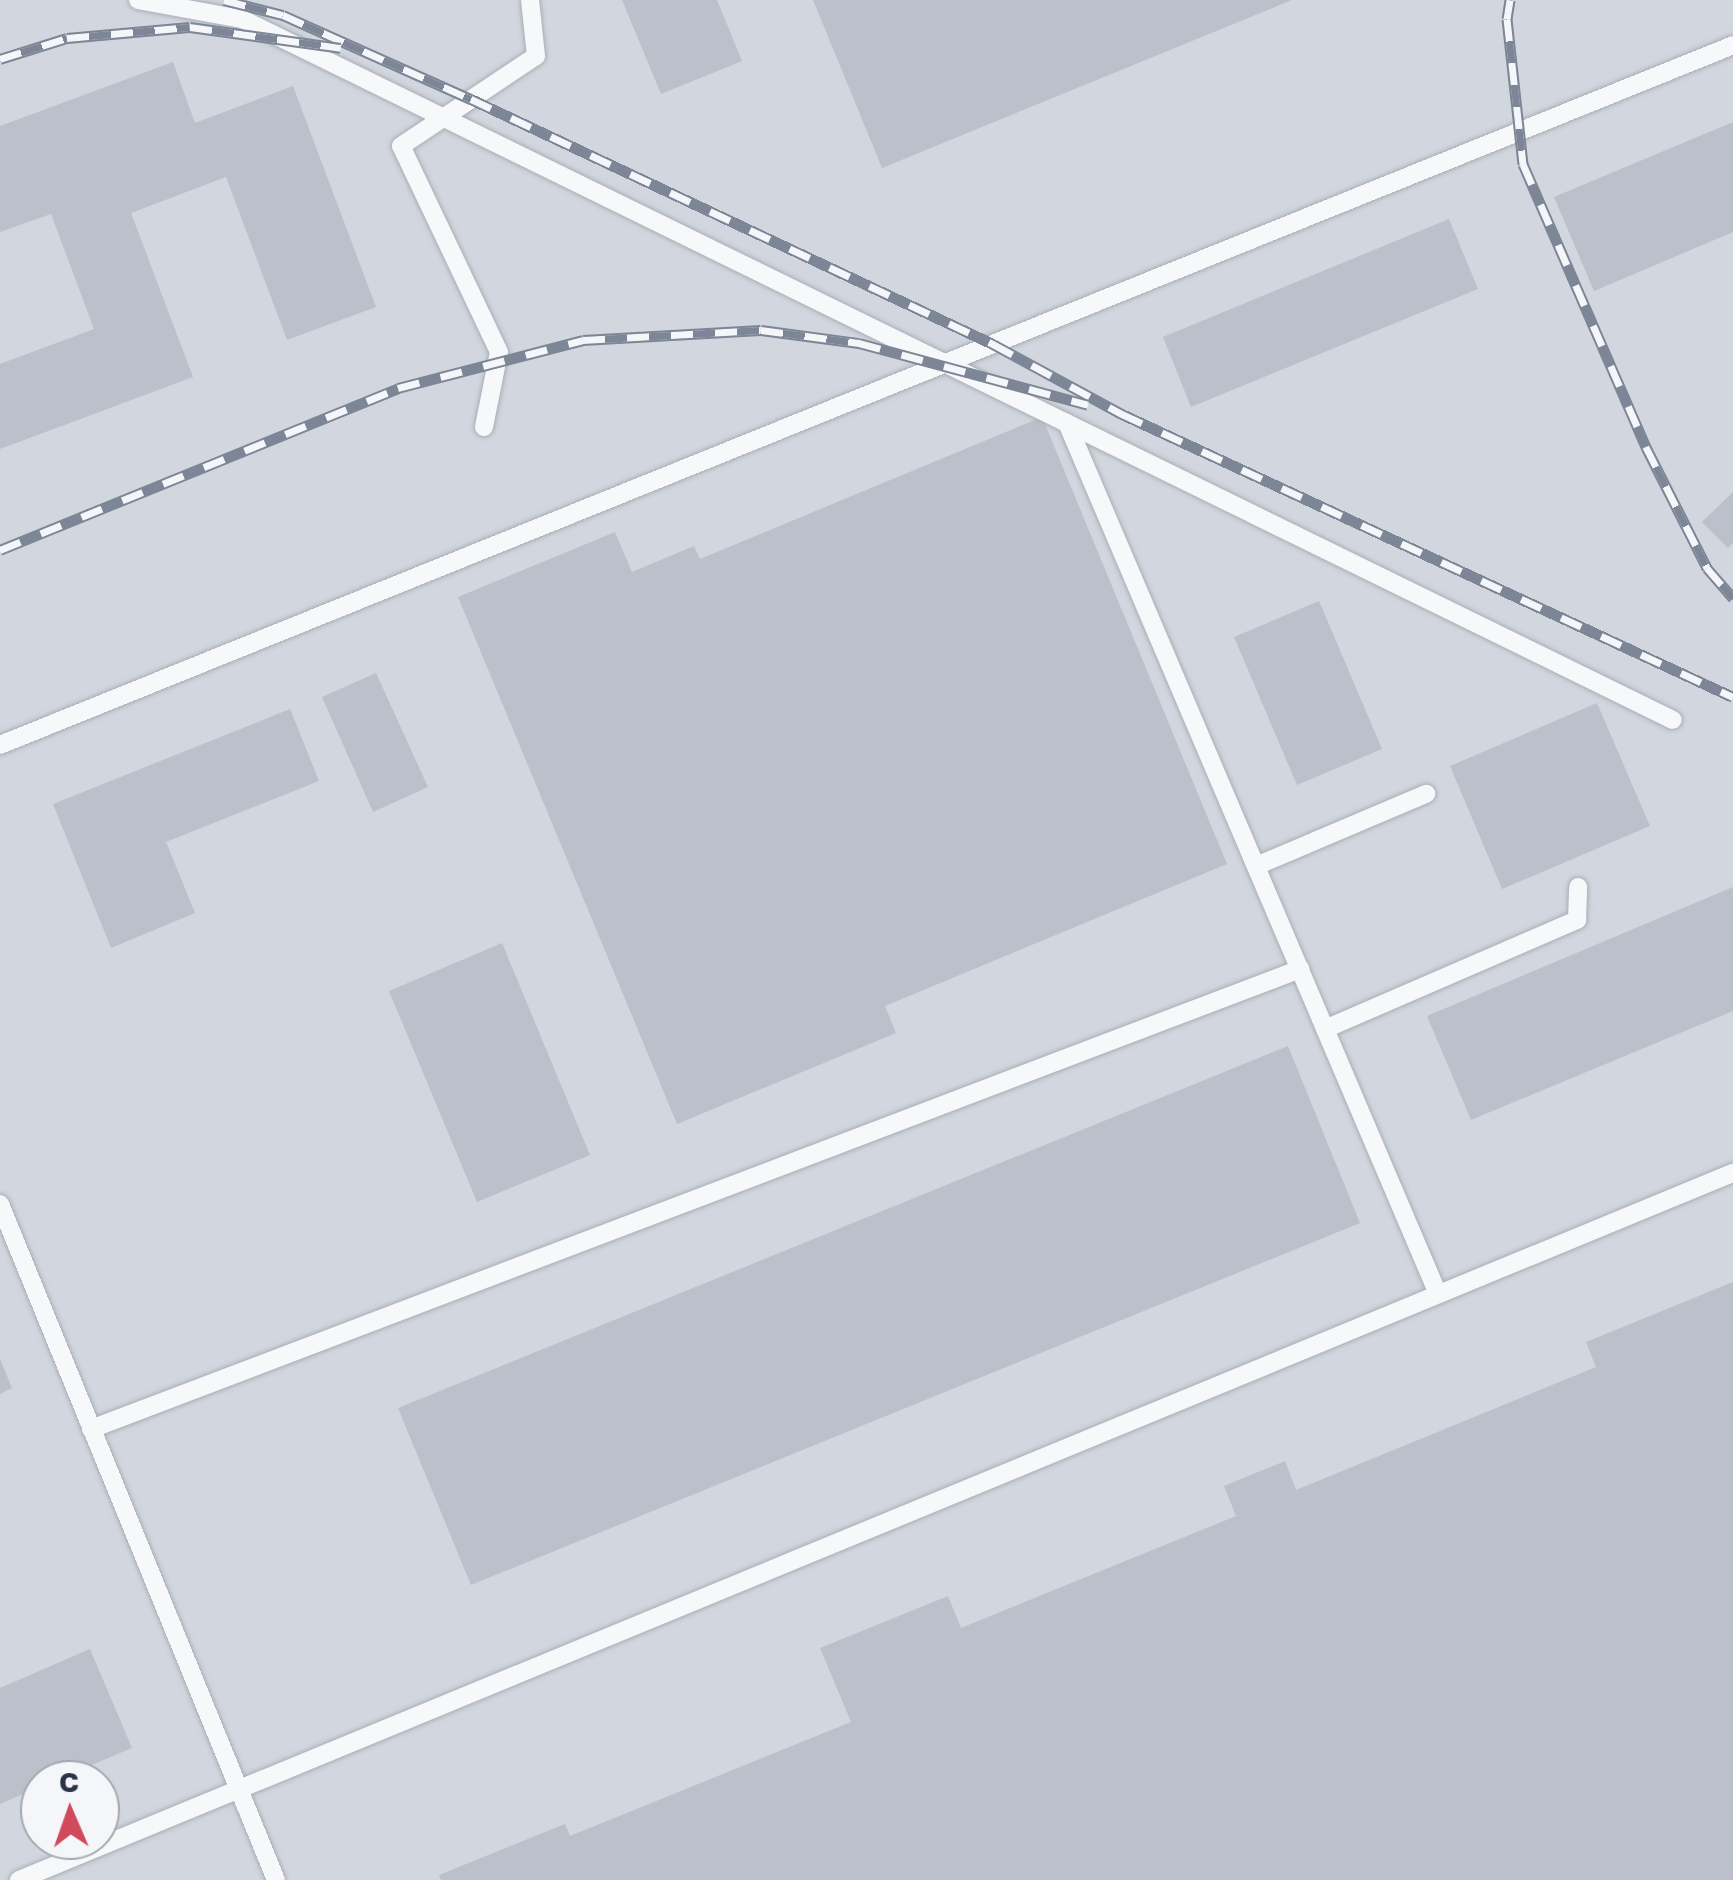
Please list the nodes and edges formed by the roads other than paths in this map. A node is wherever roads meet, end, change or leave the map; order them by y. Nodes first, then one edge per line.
1 (138, 0) edge
2 (530, 0) edge
3 (1733, 44) edge
4 (444, 118) junction
5 (944, 364) junction
6 (1067, 423) junction
7 (484, 427) dead end
8 (1672, 720) dead end
9 (0, 745) edge
10 (1426, 794) dead end
11 (1256, 866) junction
12 (1578, 887) dead end
13 (1300, 969) junction
14 (1326, 1030) junction
15 (1733, 1173) edge
16 (0, 1204) edge
17 (1438, 1294) junction
18 (91, 1429) junction
19 (236, 1789) junction
20 (20, 1880) edge
21 (276, 1880) edge

1 - 4 lane
2 - 4 lane
3 - 5 lane
4 - 5 lane
4 - 7 lane
5 - 6 lane
5 - 9 lane
6 - 8 lane
6 - 11 lane
10 - 11 lane
11 - 13 lane
12 - 14 lane
13 - 14 lane
13 - 18 lane
14 - 17 lane
15 - 17 lane
16 - 18 lane
17 - 19 lane
18 - 19 lane
19 - 20 lane
19 - 21 lane

